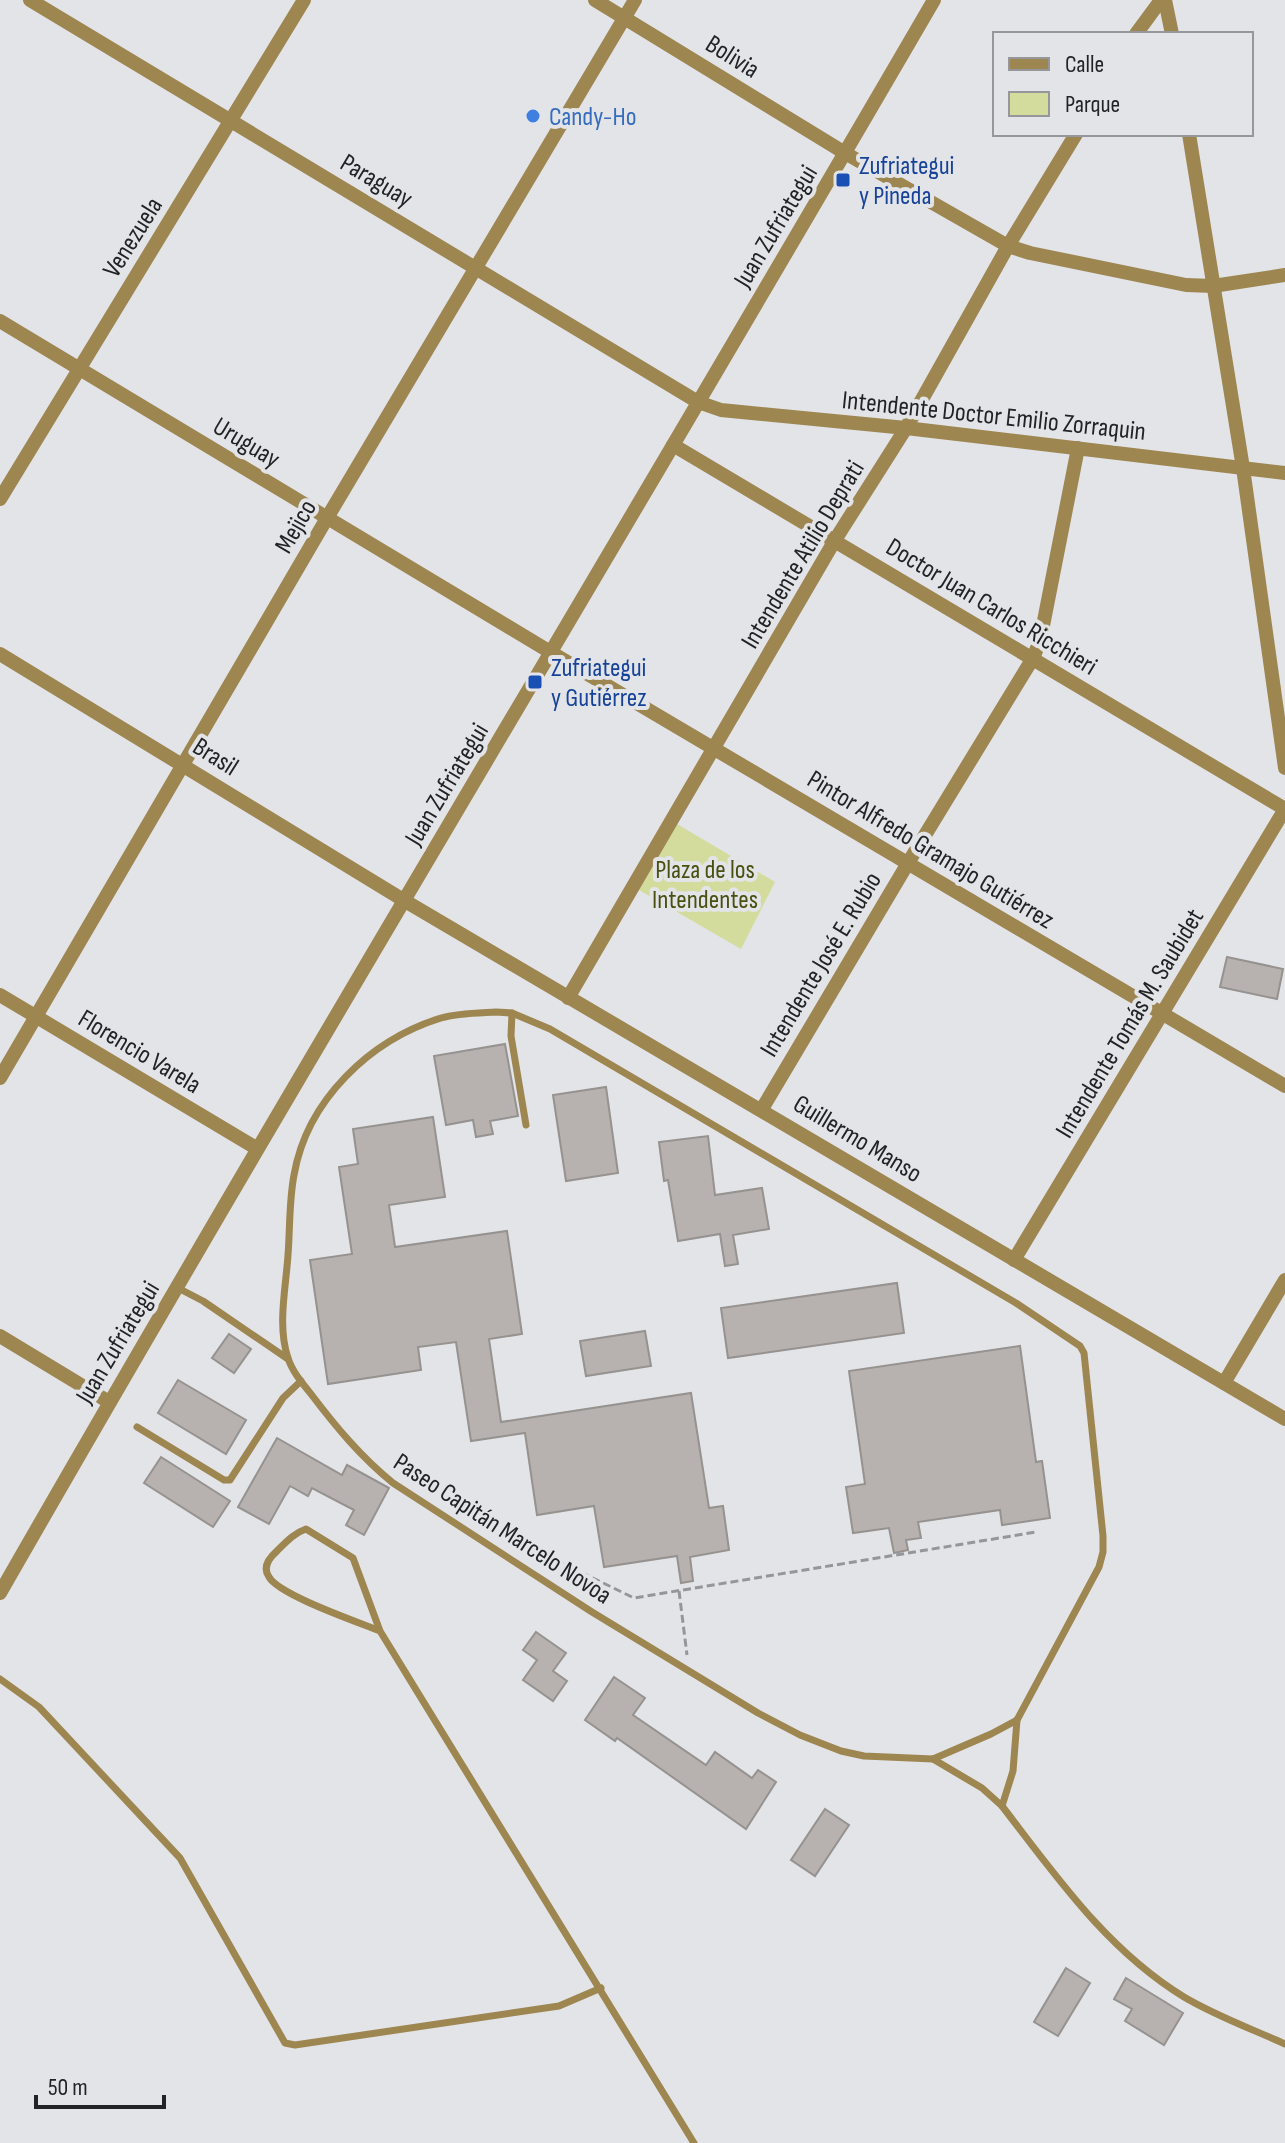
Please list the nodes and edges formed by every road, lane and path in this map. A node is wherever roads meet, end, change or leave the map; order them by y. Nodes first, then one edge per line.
1 (30, 0) edge
2 (304, 0) edge
3 (595, 0) edge
4 (635, 0) edge
5 (934, 0) edge
6 (1163, 0) edge
7 (624, 18) junction
8 (1138, 32) edge
9 (1171, 32) edge
10 (232, 120) junction
11 (1075, 136) edge
12 (1189, 136) edge
13 (845, 153) junction
14 (1008, 246) junction
15 (476, 267) junction
16 (1285, 275) edge
17 (1213, 286) junction
18 (0, 321) edge
19 (79, 369) junction
20 (698, 402) junction
21 (906, 428) junction
22 (673, 445) junction
23 (1078, 448) junction
24 (1243, 468) junction
25 (1285, 473) edge
26 (0, 499) edge
27 (327, 518) junction
28 (835, 540) junction
29 (552, 653) junction
30 (0, 654) edge
31 (1033, 658) junction
32 (715, 750) junction
33 (184, 764) junction
34 (1285, 768) edge
35 (1285, 809) edge
36 (908, 863) junction
37 (405, 901) junction
38 (0, 995) edge
39 (568, 998) junction
40 (512, 1013) junction
41 (1163, 1015) junction
42 (34, 1016) junction
43 (0, 1078) edge
44 (1285, 1086) edge
45 (762, 1109) junction
46 (526, 1125) dead end
47 (256, 1148) junction
48 (1014, 1260) junction
49 (1285, 1280) edge
50 (178, 1288) junction
51 (0, 1336) edge
52 (288, 1359) junction
53 (301, 1381) junction
54 (1224, 1383) junction
55 (109, 1402) junction
56 (1285, 1419) edge
57 (137, 1427) dead end
58 (1036, 1532) dead end
59 (560, 1562) dead end
60 (679, 1591) junction
61 (0, 1593) edge
62 (380, 1631) junction
63 (690, 1672) junction
64 (0, 1679) edge
65 (1017, 1720) junction
66 (933, 1759) junction
67 (1002, 1806) junction
68 (601, 1988) junction
69 (1285, 2044) edge
70 (694, 2143) edge

1 - 10 street, Paraguay
2 - 10 street, Venezuela
3 - 7 street, Bolivia
4 - 7 street, Mejico
5 - 13 street, Juan Zufriategui
6 - 8 street
6 - 9 street
7 - 13 street, Bolivia
7 - 15 street, Mejico
10 - 15 street, Paraguay
10 - 19 street, Venezuela
11 - 14 street, Intendente Atilio Deprati
12 - 17 street
13 - 14 street, Bolivia
13 - 20 street, Juan Zufriategui
14 - 17 street, Bolivia
14 - 21 street, Intendente Atilio Deprati
15 - 20 street, Paraguay
15 - 27 street, Mejico
16 - 17 street, Bolivia
17 - 24 street
18 - 19 street, Uruguay
19 - 26 street, Venezuela
19 - 27 street, Uruguay
20 - 21 street, Intendente Doctor Emilio Zorraquin
20 - 22 street, Juan Zufriategui
21 - 23 street, Intendente Doctor Emilio Zorraquin
21 - 28 street, Intendente Atilio Deprati
22 - 28 street, Doctor Juan Carlos Ricchieri
22 - 29 street, Juan Zufriategui
23 - 24 street, Intendente Doctor Emilio Zorraquin
23 - 31 street, Intendente José E. Rubio
24 - 25 street, Intendente Doctor Emilio Zorraquin
24 - 34 street
27 - 29 street, Uruguay
27 - 33 street, Mejico
28 - 31 street, Doctor Juan Carlos Ricchieri
28 - 32 street, Intendente Atilio Deprati
29 - 32 street, Pintor Alfredo Gramajo Gutiérrez
29 - 37 street, Juan Zufriategui
30 - 33 street, Brasil
31 - 35 street, Doctor Juan Carlos Ricchieri
31 - 36 street, Intendente José E. Rubio
32 - 36 street, Pintor Alfredo Gramajo Gutiérrez
32 - 39 street, Intendente Atilio Deprati
33 - 37 street, Brasil
33 - 42 street, Mejico
35 - 41 street, Intendente Tomás M. Saubidet
36 - 41 street, Pintor Alfredo Gramajo Gutiérrez
36 - 45 street, Intendente José E. Rubio
37 - 39 street, Guillermo Manso
37 - 47 street, Juan Zufriategui
38 - 42 street, Florencio Varela
39 - 45 street, Guillermo Manso
40 - 46 lane
40 - 52 lane, Paseo Capitán Marcelo Novoa
40 - 65 lane, Paseo Capitán Marcelo Novoa
41 - 44 street, Pintor Alfredo Gramajo Gutiérrez
41 - 48 street, Intendente Tomás M. Saubidet
42 - 43 street, Mejico
42 - 47 street, Florencio Varela
45 - 48 street, Guillermo Manso
47 - 50 street, Juan Zufriategui
48 - 54 street, Guillermo Manso
49 - 54 street
50 - 52 lane
50 - 55 street, Juan Zufriategui
51 - 55 street
52 - 53 lane, Paseo Capitán Marcelo Novoa
53 - 57 lane
53 - 63 lane, Paseo Capitán Marcelo Novoa
54 - 56 street, Guillermo Manso
55 - 61 street, Juan Zufriategui
58 - 60 path
59 - 60 path
60 - 63 path
62 - 62 lane
62 - 68 lane
63 - 66 lane, Paseo Capitán Marcelo Novoa
64 - 68 lane
65 - 66 lane, Paseo Capitán Marcelo Novoa
65 - 67 lane
66 - 67 lane
67 - 69 lane
68 - 70 lane

